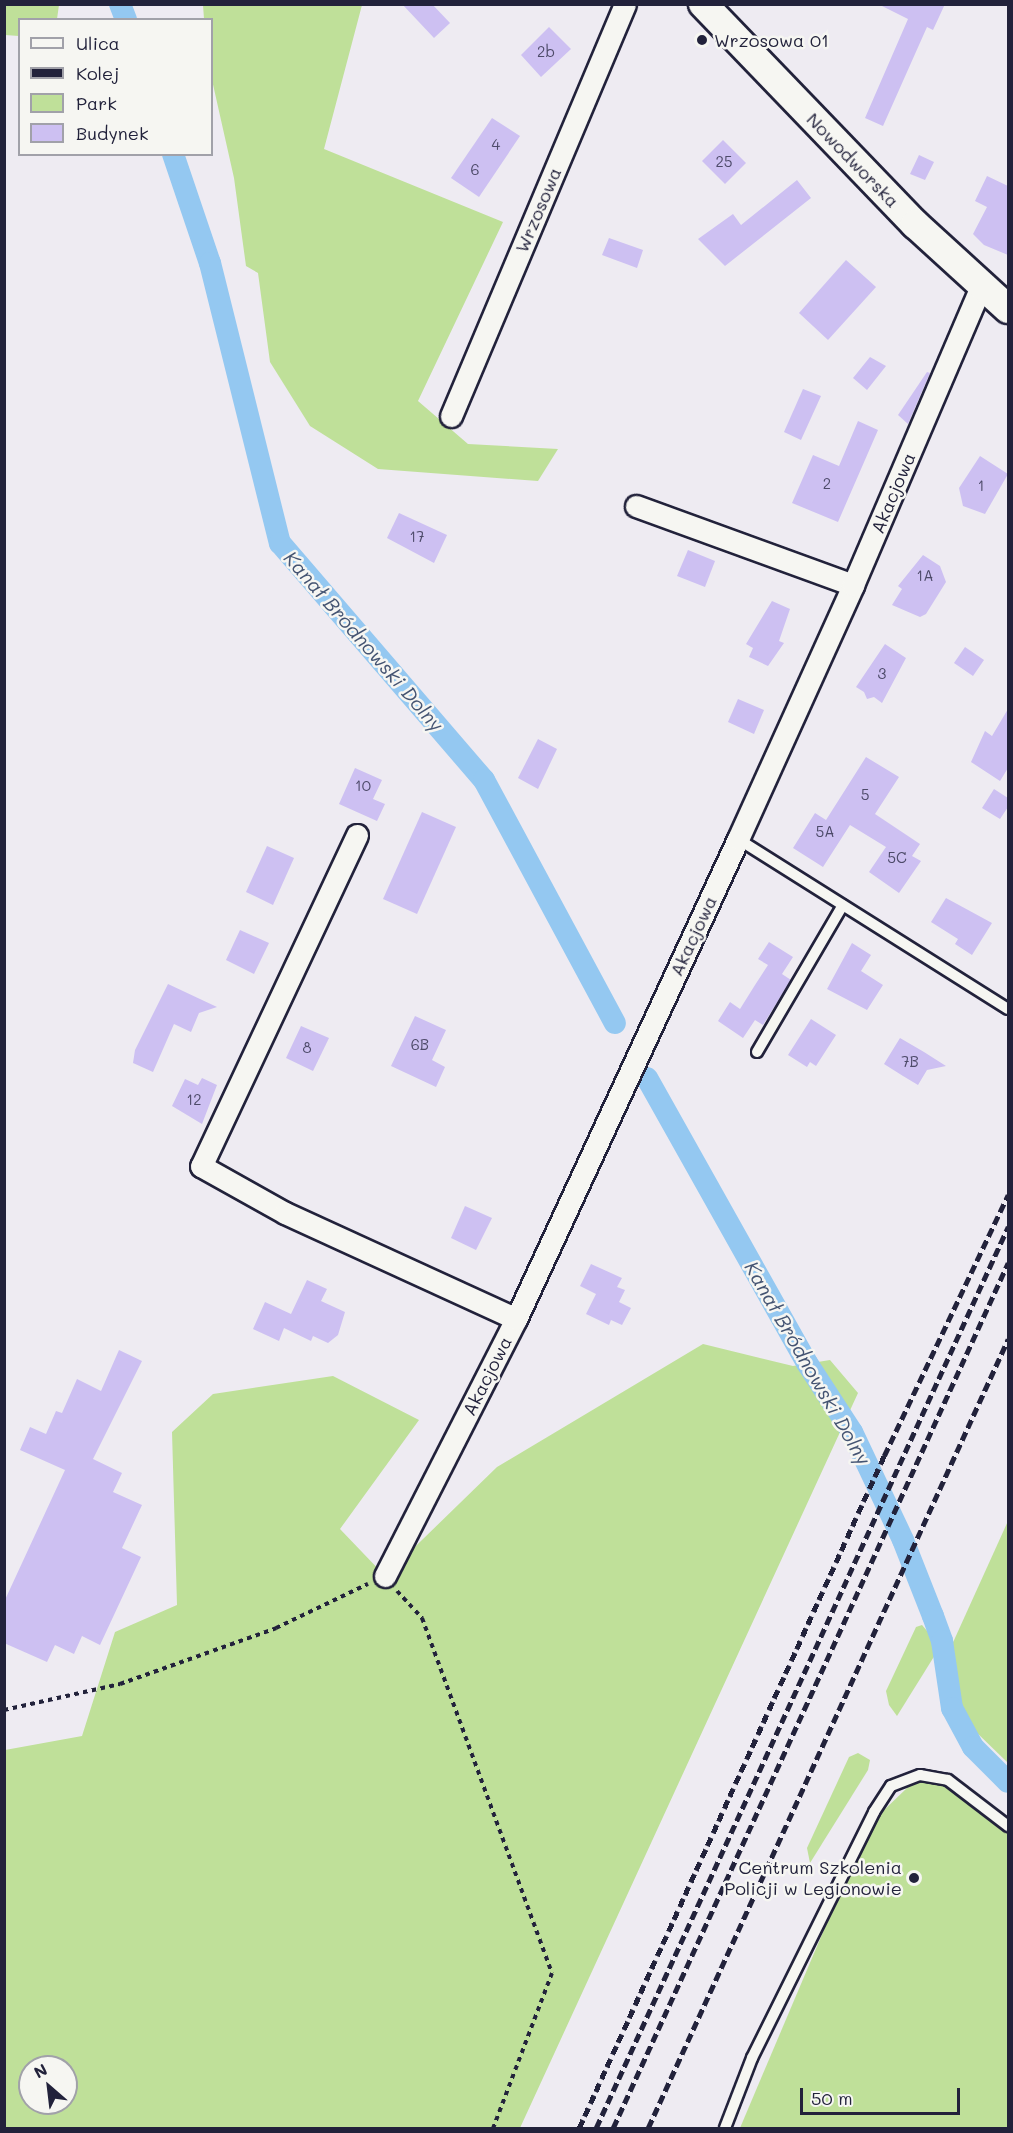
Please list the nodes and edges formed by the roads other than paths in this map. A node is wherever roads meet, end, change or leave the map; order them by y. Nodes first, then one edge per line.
1 (625, 4) edge
2 (703, 4) edge
3 (981, 286) junction
4 (1008, 309) edge
5 (451, 416) dead end
6 (636, 506) dead end
7 (853, 585) junction
8 (357, 835) dead end
9 (738, 839) junction
10 (843, 905) junction
11 (1008, 1009) edge
12 (757, 1052) dead end
13 (516, 1319) junction
14 (385, 1576) road end
15 (1008, 1826) edge
16 (725, 2128) edge

1 - 5 street, Wrzosowa
2 - 3 main road, Nowodworska
3 - 4 main road, Nowodworska
3 - 7 street, Akacjowa
6 - 7 street
7 - 9 street, Akacjowa
8 - 13 street
9 - 10 lane
9 - 13 street, Akacjowa
10 - 11 lane
10 - 12 lane
13 - 14 street, Akacjowa
15 - 16 lane

